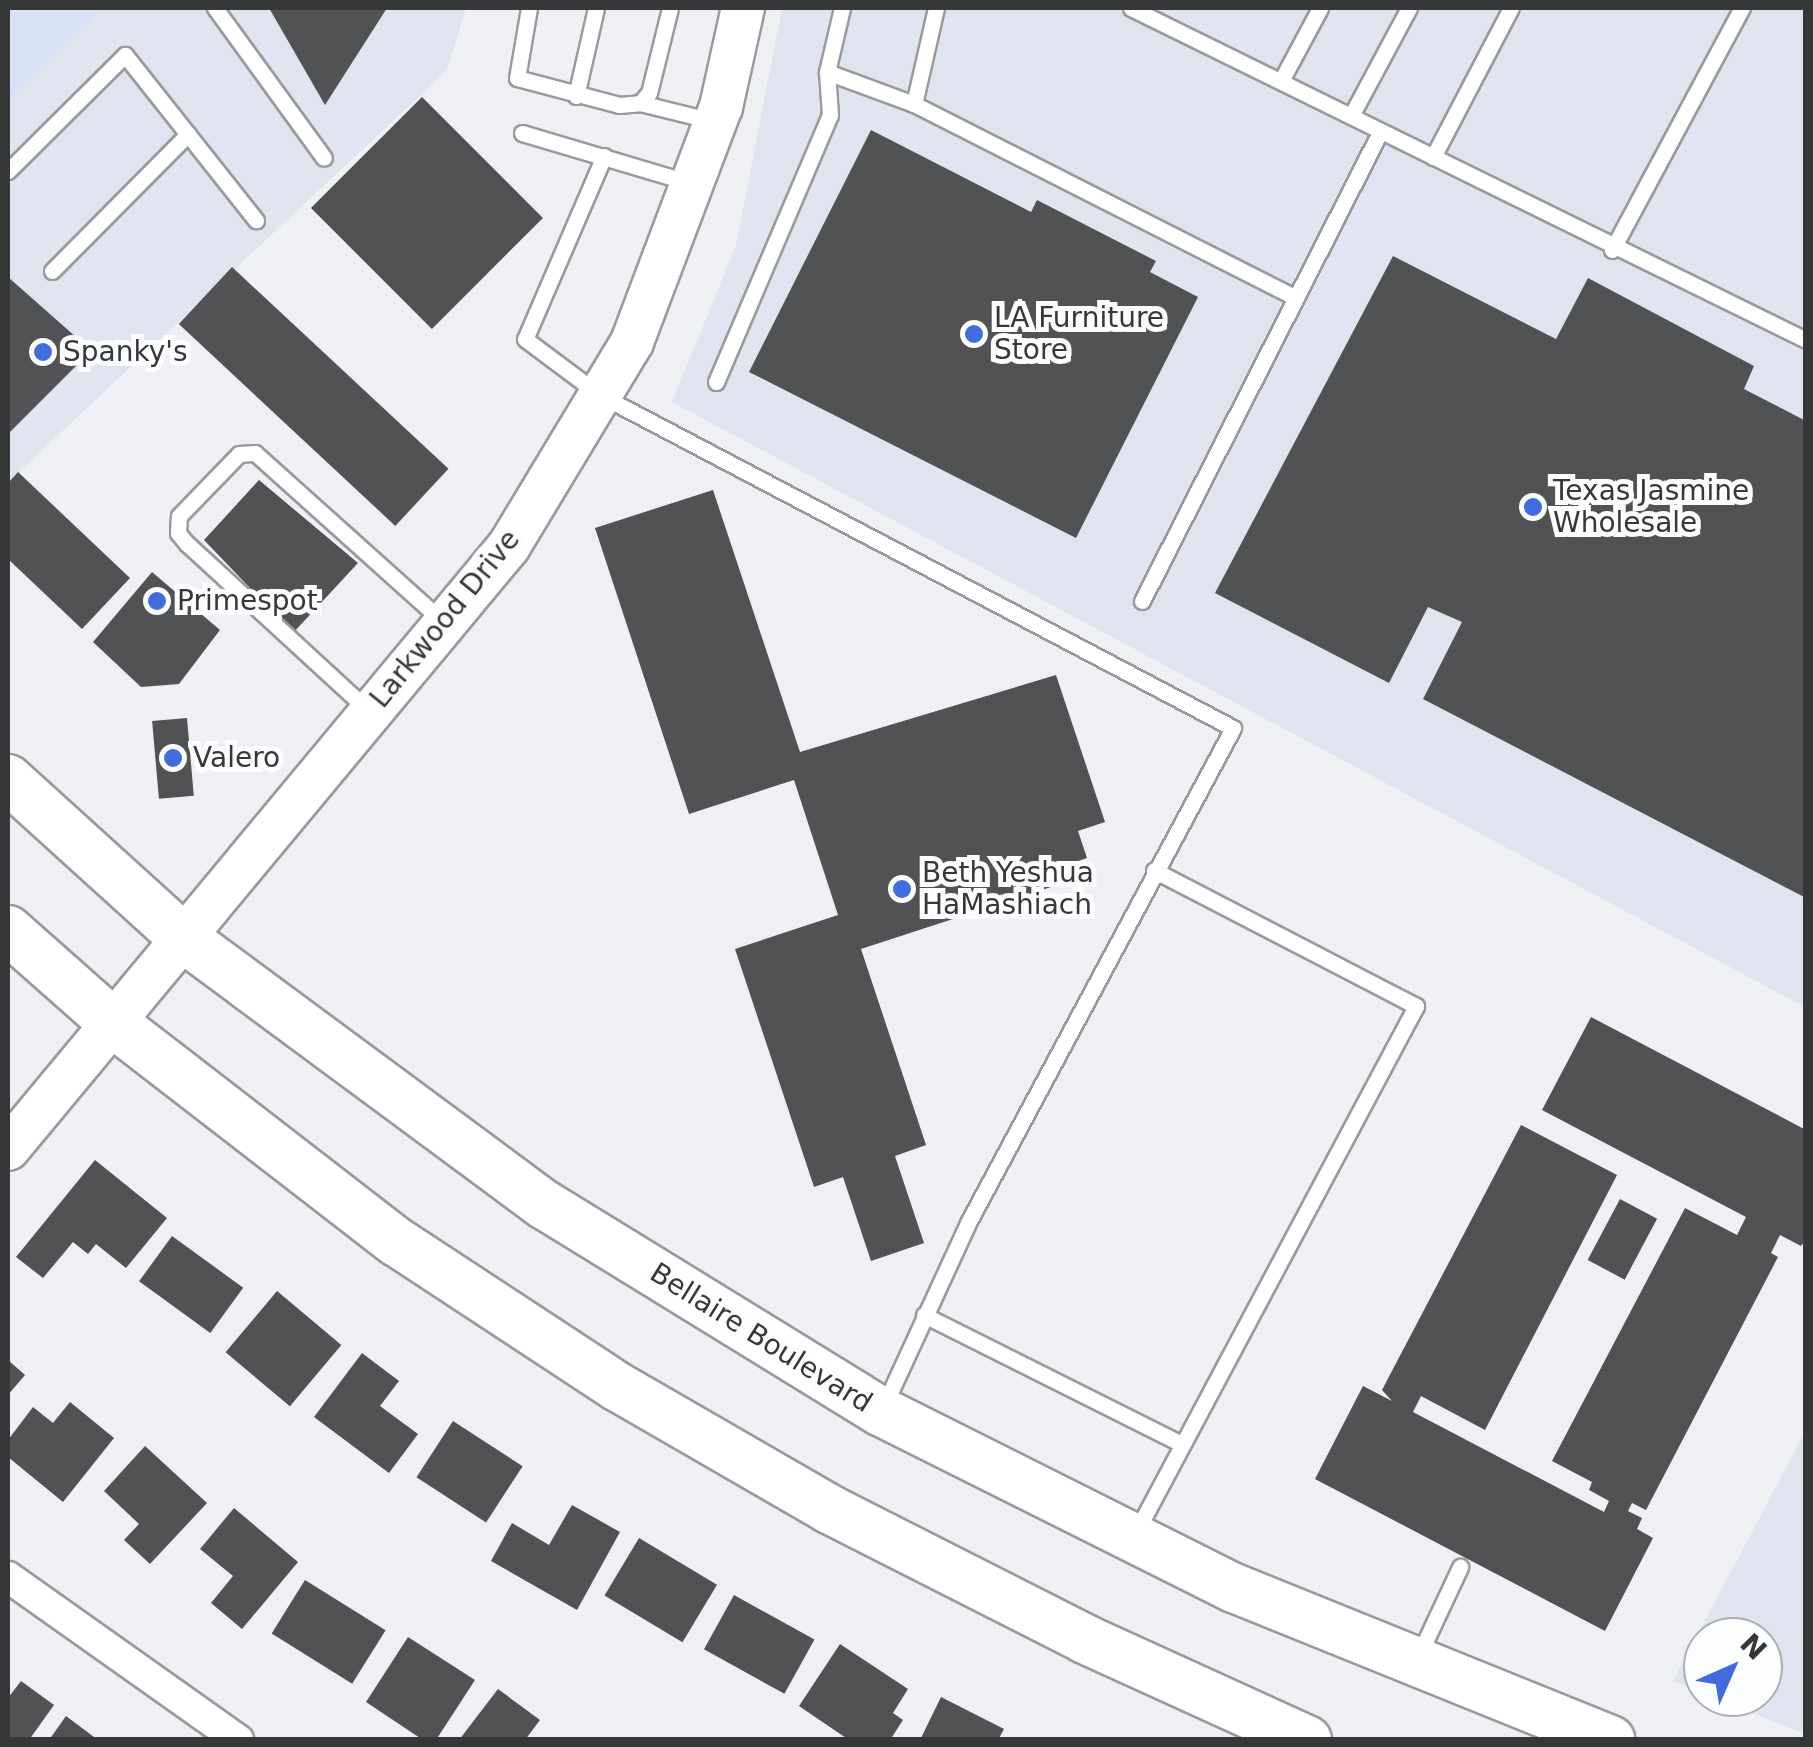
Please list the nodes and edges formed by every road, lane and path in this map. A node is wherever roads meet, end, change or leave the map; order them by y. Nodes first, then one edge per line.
1 (216, 8) edge
2 (529, 8) edge
3 (596, 8) edge
4 (670, 8) edge
5 (743, 8) edge
6 (842, 8) edge
7 (936, 8) edge
8 (1131, 8) edge
9 (1320, 8) edge
10 (1408, 8) edge
11 (1510, 8) edge
12 (1742, 8) edge
13 (827, 72) junction
14 (1282, 79) junction
15 (576, 96) junction
16 (640, 103) junction
17 (914, 104) junction
18 (1352, 116) junction
19 (714, 122) junction
20 (1380, 132) junction
21 (522, 133) dead end
22 (188, 134) junction
23 (604, 156) junction
24 (324, 158) dead end
25 (1433, 158) junction
26 (8, 171) edge
27 (691, 184) junction
28 (256, 220) dead end
29 (1612, 250) junction
30 (52, 270) dead end
31 (1295, 297) junction
32 (1806, 340) edge
33 (716, 382) dead end
34 (600, 395) junction
35 (1142, 600) dead end
36 (444, 623) junction
37 (370, 712) junction
38 (8, 779) edge
39 (1154, 870) junction
40 (8, 930) edge
41 (181, 936) junction
42 (112, 1022) junction
43 (8, 1149) edge
44 (924, 1315) junction
45 (882, 1412) junction
46 (1180, 1443) junction
47 (1132, 1540) junction
48 (1460, 1567) dead end
49 (8, 1577) edge
50 (1416, 1662) junction
51 (238, 1740) edge
52 (1307, 1740) edge
53 (1610, 1740) edge

1 - 24 lane
2 - 15 lane
3 - 15 lane
4 - 16 lane
5 - 19 street, Larkwood Drive
6 - 13 lane
7 - 17 lane
8 - 14 lane
9 - 14 lane
10 - 18 lane
11 - 25 lane
12 - 29 lane
13 - 17 lane
13 - 33 lane
14 - 18 lane
15 - 16 lane
16 - 19 lane
17 - 31 lane
18 - 20 lane
19 - 27 street, Larkwood Drive
20 - 25 lane
20 - 31 lane
21 - 23 lane
22 - 26 lane
22 - 28 lane
22 - 30 lane
23 - 27 lane
23 - 34 lane
25 - 29 lane
27 - 34 street, Larkwood Drive
29 - 32 lane
31 - 35 lane
34 - 36 street, Larkwood Drive
34 - 39 lane
36 - 37 street, Larkwood Drive
36 - 37 lane
37 - 41 street, Larkwood Drive
38 - 41 main road, Bellaire Boulevard
39 - 44 lane
39 - 46 lane
40 - 42 main road
41 - 42 street, Larkwood Drive
41 - 45 main road, Bellaire Boulevard
42 - 43 street, Larkwood Drive
42 - 52 main road
44 - 45 lane
44 - 46 lane
45 - 47 main road, Bellaire Boulevard
46 - 47 lane
47 - 50 main road, Bellaire Boulevard
48 - 50 lane
49 - 51 street
50 - 53 main road, Bellaire Boulevard

